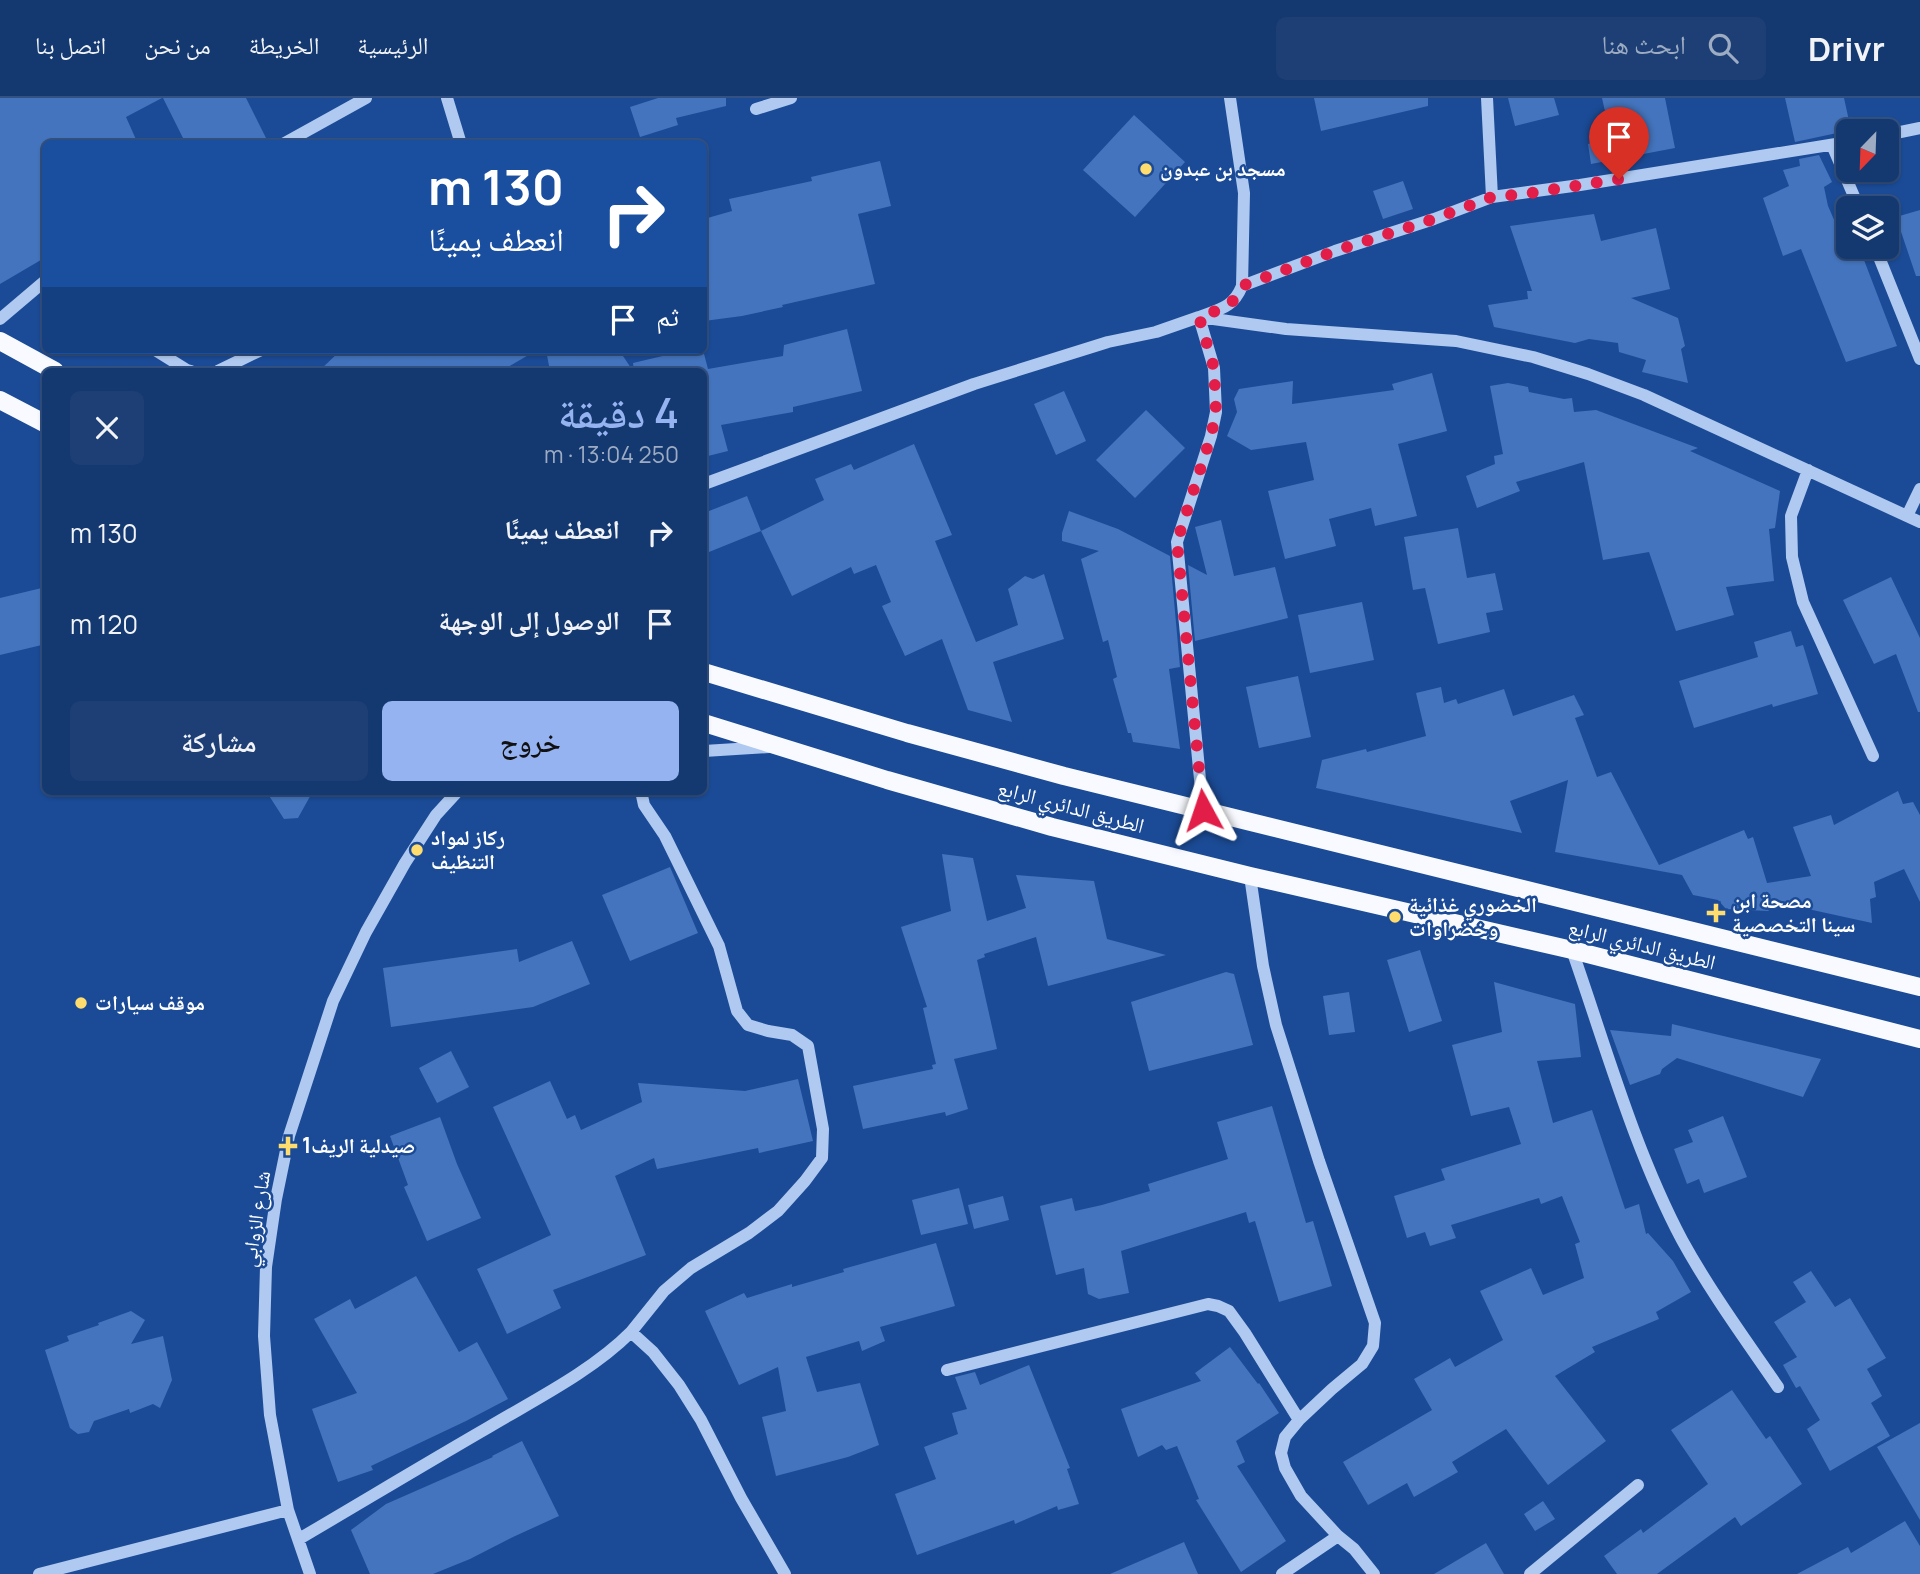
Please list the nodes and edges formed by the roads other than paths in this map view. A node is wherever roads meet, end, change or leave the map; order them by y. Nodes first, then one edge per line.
1 (366, 98) edge
2 (447, 98) edge
3 (791, 98) edge
4 (1230, 98) edge
5 (1487, 98) edge
6 (756, 109) dead end
7 (1920, 128) edge
8 (1899, 132) edge
9 (290, 140) edge
10 (460, 140) edge
11 (1836, 144) edge
12 (1832, 145) junction
13 (1853, 196) edge
14 (1492, 197) junction
15 (1880, 259) edge
16 (42, 283) edge
17 (1242, 286) junction
18 (1199, 317) junction
19 (0, 319) edge
20 (0, 341) edge
21 (161, 354) edge
22 (254, 354) edge
23 (1920, 359) edge
24 (50, 368) edge
25 (184, 368) edge
26 (225, 368) edge
27 (0, 400) edge
28 (42, 422) edge
29 (1808, 470) junction
30 (707, 483) edge
31 (1920, 489) edge
32 (1907, 516) junction
33 (1920, 523) edge
34 (707, 670) edge
35 (707, 724) edge
36 (777, 747) junction
37 (707, 751) edge
38 (1873, 755) dead end
39 (441, 795) edge
40 (454, 795) edge
41 (642, 795) edge
42 (1203, 810) junction
43 (436, 815) junction
44 (1250, 876) junction
45 (1573, 950) junction
46 (1920, 987) edge
47 (1920, 1039) edge
48 (631, 1332) junction
49 (947, 1370) dead end
50 (1778, 1387) dead end
51 (1299, 1420) junction
52 (1638, 1485) dead end
53 (288, 1510) junction
54 (1338, 1536) junction
55 (299, 1539) junction
56 (40, 1574) edge
57 (310, 1574) edge
58 (785, 1574) edge
59 (1282, 1574) edge
60 (1374, 1574) edge
61 (1530, 1574) edge

1 - 9 street
2 - 10 street
3 - 6 street
4 - 17 street
5 - 14 street
7 - 8 street
11 - 12 street
12 - 13 street
12 - 14 street
14 - 17 street
15 - 23 street
16 - 19 street
17 - 18 street
18 - 29 street
18 - 30 street
18 - 42 street
20 - 24 main road
21 - 25 street
22 - 26 street
27 - 28 main road
29 - 32 street
29 - 38 street
31 - 32 street
32 - 33 street
34 - 42 main road, الطريق الدائري الرابع
35 - 36 main road, الطريق الدائري الرابع
36 - 37 street
36 - 44 main road, الطريق الدائري الرابع
39 - 43 street
40 - 43 street
41 - 48 street
42 - 46 main road, الطريق الدائري الرابع
43 - 53 street, شارع الزوابي
44 - 45 main road, الطريق الدائري الرابع
44 - 51 street
45 - 47 main road, الطريق الدائري الرابع
45 - 50 street
48 - 55 street
48 - 58 street
49 - 51 street
51 - 54 street
52 - 61 street
53 - 55 street, شارع الزوابي
53 - 56 street
54 - 59 street
54 - 60 street
55 - 57 street, شارع الزوابي

